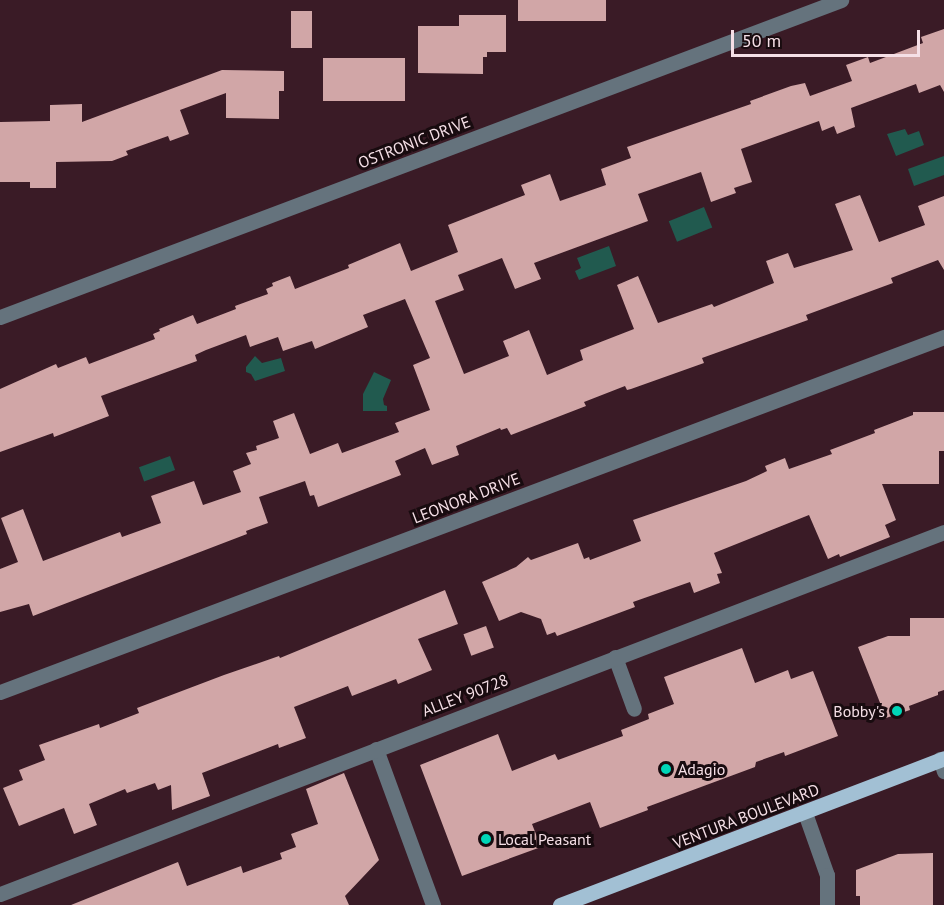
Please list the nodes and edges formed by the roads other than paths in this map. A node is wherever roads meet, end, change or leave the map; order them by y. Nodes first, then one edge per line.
1 (841, 0) edge
2 (0, 317) edge
3 (944, 337) edge
4 (944, 532) edge
5 (615, 657) junction
6 (0, 692) edge
7 (634, 709) dead end
8 (376, 749) junction
9 (943, 763) edge
10 (805, 813) junction
11 (0, 894) edge
12 (433, 905) edge
13 (560, 905) edge
14 (827, 905) edge

1 - 2 street, OSTRONIC DRIVE
3 - 6 street, LEONORA DRIVE
4 - 5 street, ALLEY 90728
5 - 7 street
5 - 8 street, ALLEY 90728
8 - 11 street, ALLEY 90728
8 - 12 street
9 - 10 main road, VENTURA BOULEVARD
10 - 13 main road, VENTURA BOULEVARD
10 - 14 street

